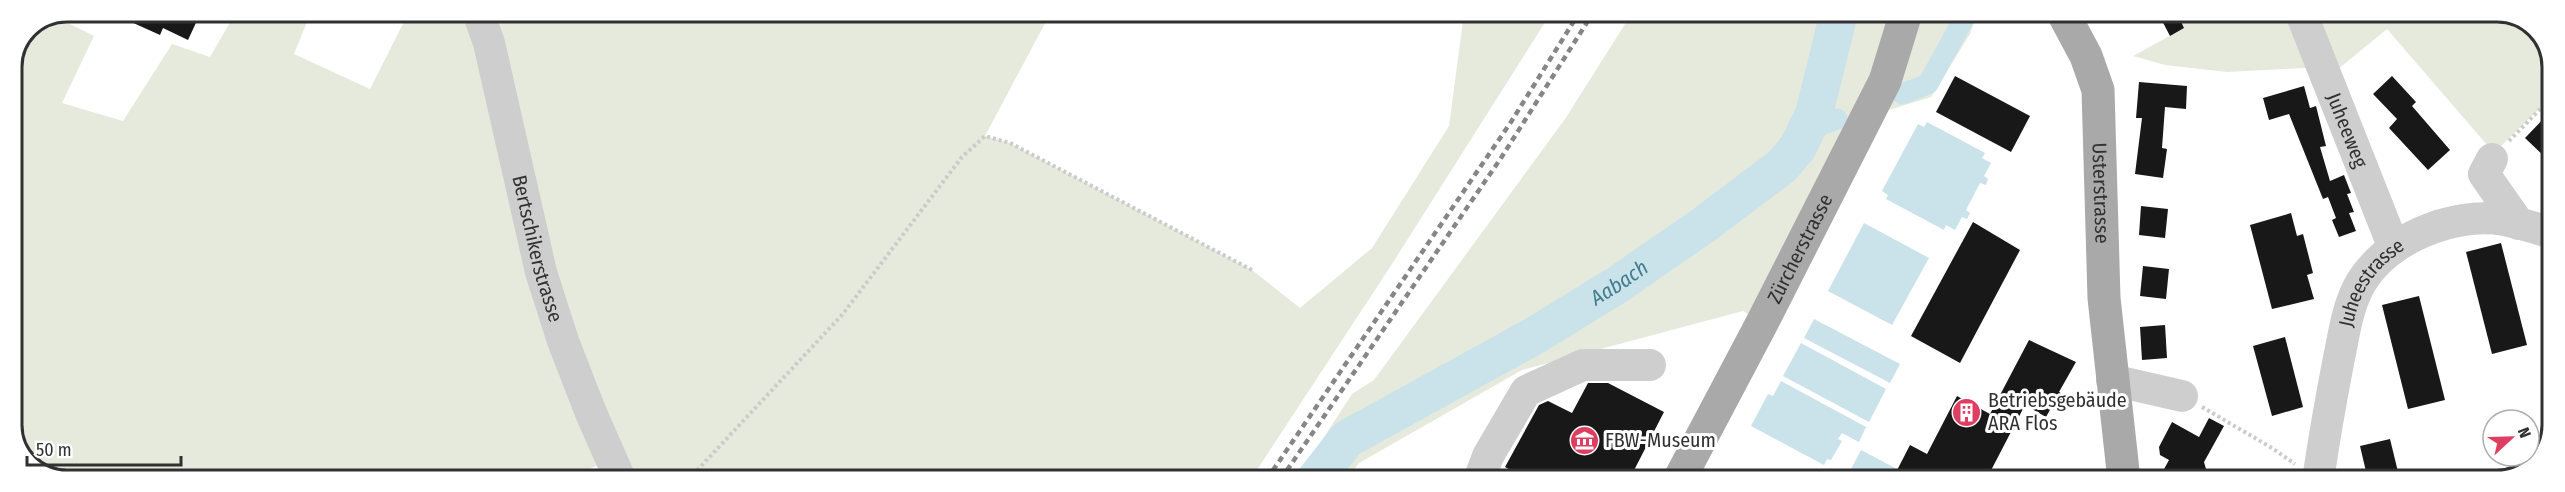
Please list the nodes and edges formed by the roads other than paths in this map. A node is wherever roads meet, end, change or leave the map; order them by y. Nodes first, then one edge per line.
1 (481, 22) edge
2 (1903, 22) edge
3 (2068, 22) edge
4 (2305, 22) edge
5 (2492, 159) road end
6 (2519, 224) junction
7 (2542, 230) edge
8 (2394, 248) junction
9 (1650, 365) dead end
10 (2112, 380) junction
11 (2182, 396) road end
12 (616, 470) edge
13 (1483, 470) edge
14 (1684, 470) edge
15 (2123, 470) edge
16 (2310, 470) edge

1 - 12 street, Bertschikerstrasse
2 - 14 main road, Zürcherstrasse
3 - 10 main road, Usterstrasse
4 - 8 street, Juheeweg
5 - 6 street
6 - 7 street, Juheestrasse
6 - 8 street, Juheestrasse
8 - 16 street, Juheestrasse
9 - 13 street
10 - 11 street
10 - 15 main road, Usterstrasse

